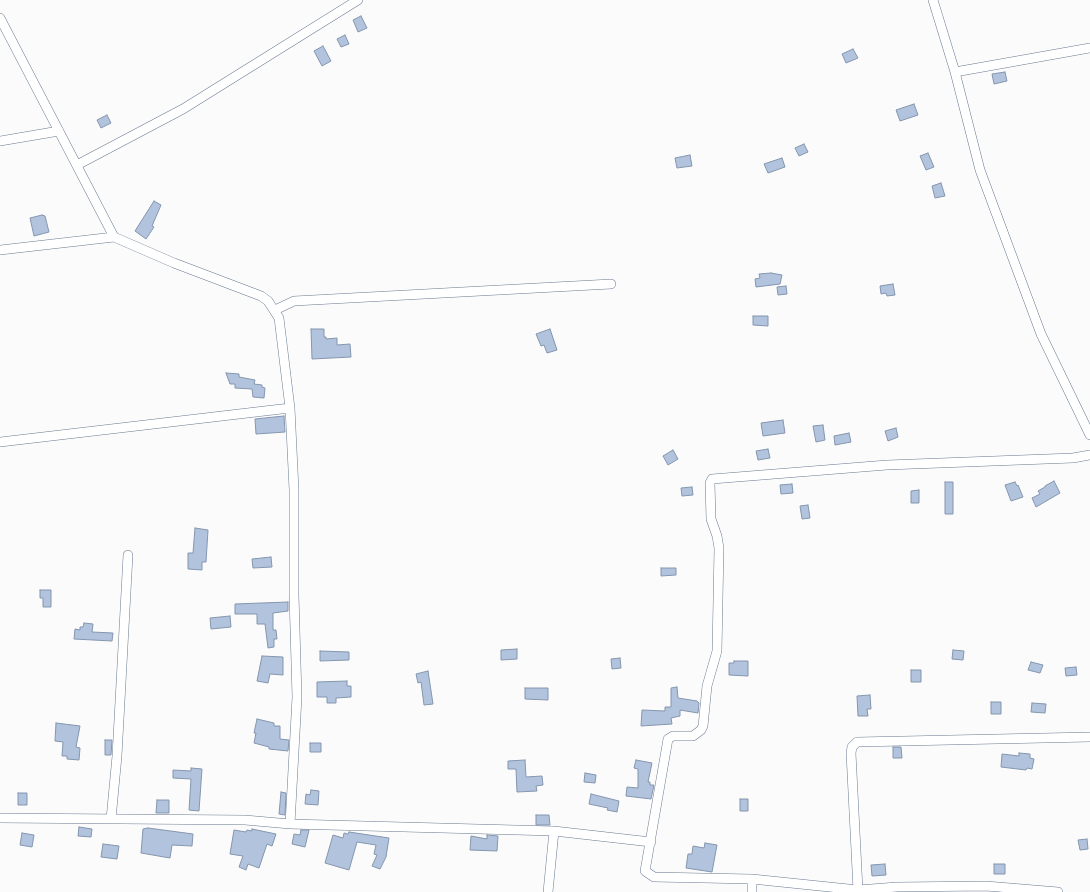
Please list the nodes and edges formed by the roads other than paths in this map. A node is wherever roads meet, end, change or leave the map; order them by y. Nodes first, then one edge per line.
1 (358, 0) edge
2 (933, 0) edge
3 (0, 18) edge
4 (1090, 48) edge
5 (955, 72) junction
6 (59, 131) junction
7 (0, 141) edge
8 (77, 165) junction
9 (114, 237) junction
10 (0, 250) edge
11 (611, 284) dead end
12 (276, 310) junction
13 (290, 408) junction
14 (1090, 435) edge
15 (0, 442) edge
16 (1090, 455) edge
17 (128, 556) dead end
18 (1090, 737) edge
19 (0, 818) edge
20 (111, 819) junction
21 (290, 824) junction
22 (554, 831) junction
23 (651, 842) junction
24 (752, 879) junction
25 (858, 890) junction
26 (548, 892) edge
27 (752, 892) edge
28 (1058, 892) edge

1 - 8 street
2 - 5 street
3 - 6 street
4 - 5 street
5 - 14 street
6 - 7 street
6 - 8 street
8 - 9 street
9 - 10 street
9 - 12 street
11 - 12 street
12 - 13 street
13 - 15 street
13 - 21 street
16 - 23 street
17 - 20 street
18 - 25 street
19 - 20 street
20 - 21 street
21 - 22 street
22 - 23 street
22 - 26 street
23 - 24 street
24 - 25 street
24 - 27 street
25 - 28 street

